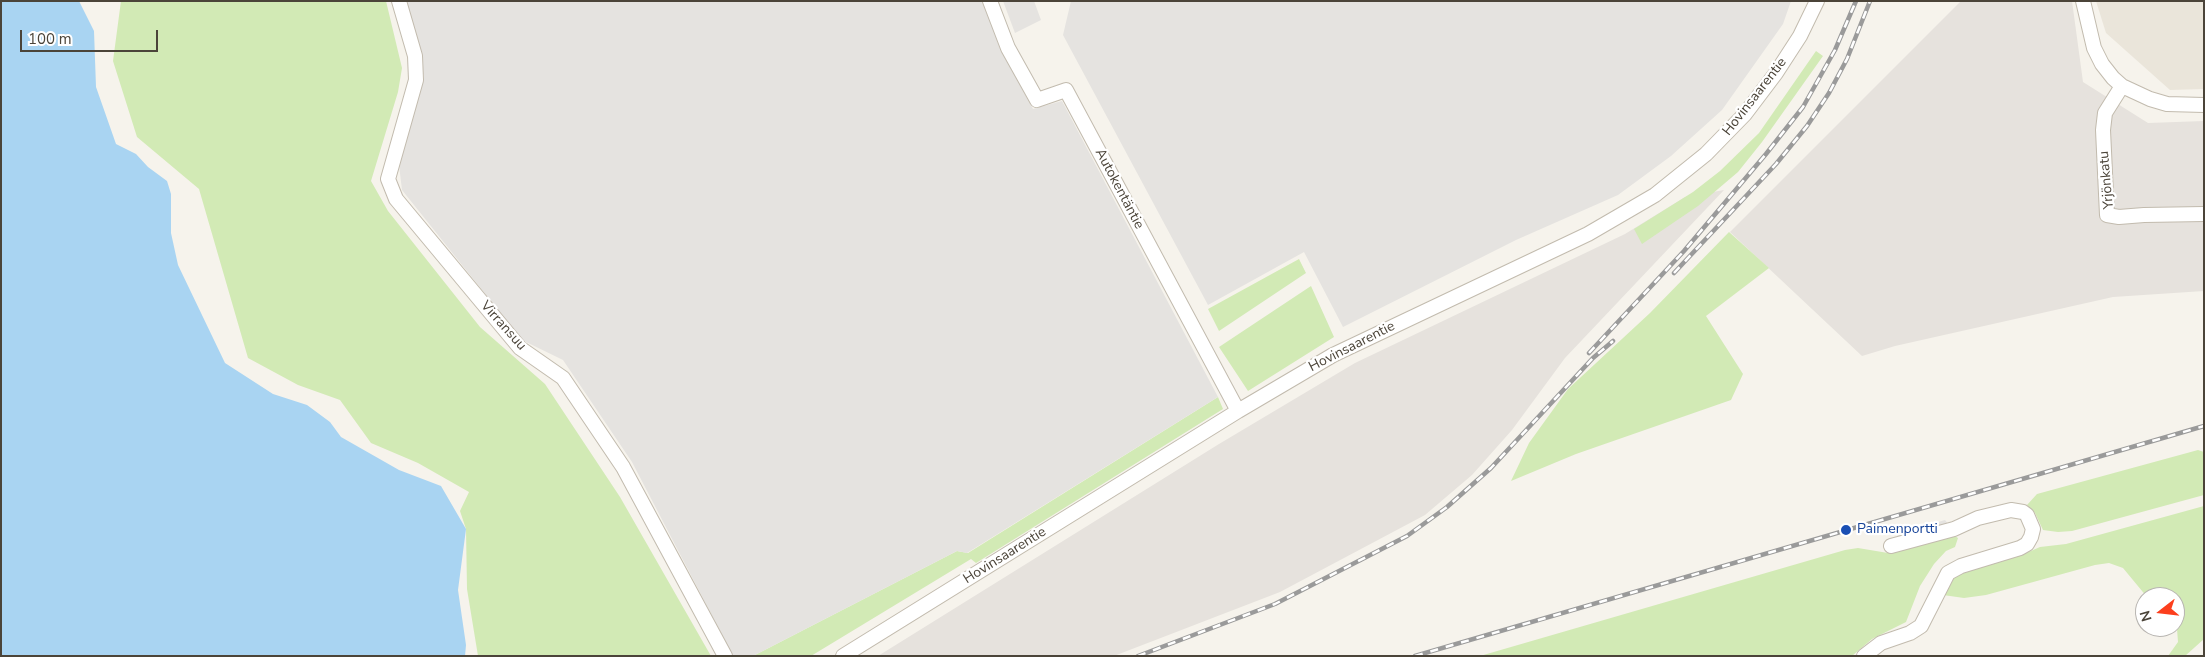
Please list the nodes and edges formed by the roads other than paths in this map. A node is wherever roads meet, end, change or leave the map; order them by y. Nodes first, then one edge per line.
1 (399, 1) edge
2 (990, 1) edge
3 (1817, 1) edge
4 (2083, 1) edge
5 (2122, 86) junction
6 (2204, 105) edge
7 (2204, 214) edge
8 (1238, 411) junction
9 (1891, 546) dead end
10 (725, 656) edge
11 (844, 656) edge
12 (1864, 656) edge

1 - 10 street, Virransuu
2 - 8 street, Autokentäntie
3 - 8 street, Hovinsaarentie
4 - 5 street
5 - 6 street
5 - 7 street, Yrjönkatu
8 - 11 street, Hovinsaarentie
9 - 12 street

